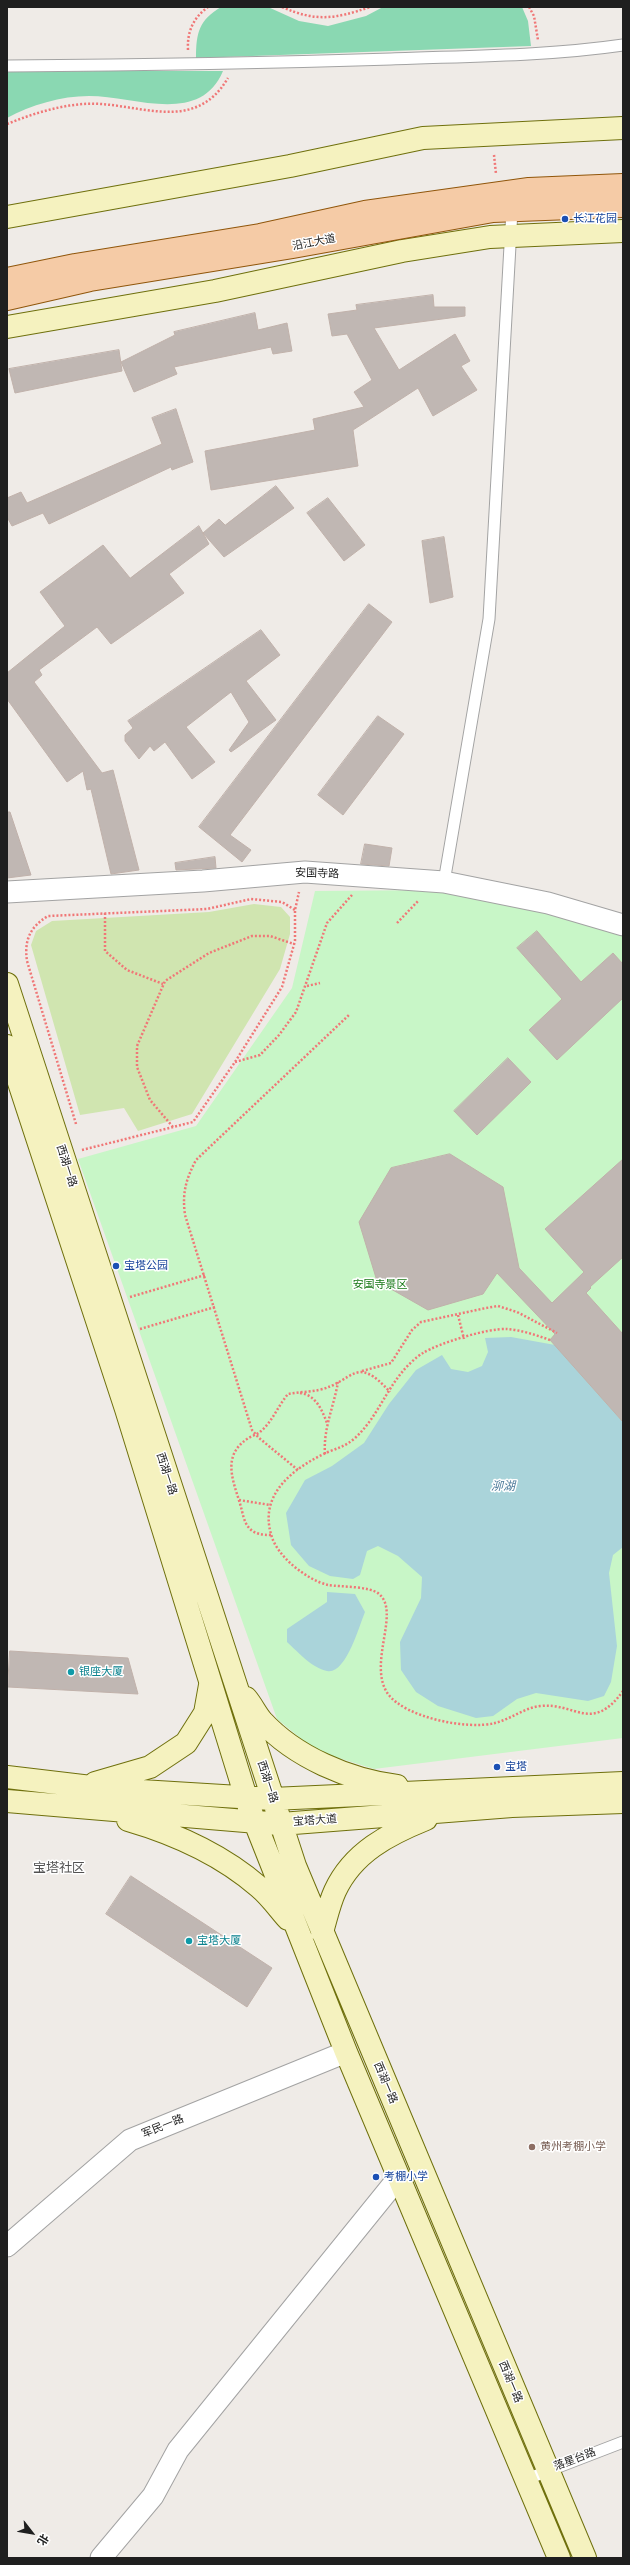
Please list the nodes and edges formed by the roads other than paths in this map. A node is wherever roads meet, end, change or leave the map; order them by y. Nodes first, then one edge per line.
1 (623, 46) edge
2 (7, 66) edge
3 (623, 128) edge
4 (623, 185) edge
5 (623, 206) edge
6 (512, 210) junction
7 (7, 217) edge
8 (623, 231) edge
9 (510, 236) junction
10 (7, 279) edge
11 (7, 299) edge
12 (7, 328) edge
13 (441, 882) junction
14 (7, 892) edge
15 (623, 925) edge
16 (7, 984) edge
17 (7, 1046) edge
18 (233, 1679) junction
19 (211, 1681) junction
20 (7, 1777) edge
21 (623, 1783) edge
22 (83, 1797) junction
23 (246, 1798) junction
24 (272, 1799) junction
25 (7, 1801) edge
26 (445, 1801) junction
27 (623, 1802) edge
28 (255, 1821) junction
29 (281, 1824) junction
30 (298, 1930) junction
31 (322, 1932) junction
32 (346, 2052) junction
33 (399, 2177) junction
34 (7, 2246) edge
35 (623, 2442) edge
36 (548, 2471) junction
37 (527, 2479) junction
38 (101, 2558) edge
39 (559, 2558) edge
40 (585, 2558) edge

1 - 2 lane
3 - 7 main road
4 - 10 main road, 沿江大道
5 - 6 main road, 沿江大道
6 - 9 lane
6 - 11 main road, 沿江大道
8 - 9 main road
9 - 12 main road
9 - 13 lane
13 - 14 street, 安国寺路
13 - 15 street, 安国寺路
16 - 18 main road, 西湖一路
17 - 19 main road, 西湖一路
18 - 24 main road, 西湖一路
18 - 26 main road
19 - 22 main road
19 - 23 main road, 西湖一路
20 - 22 main road, 宝塔大道
21 - 26 main road, 宝塔大道
22 - 23 main road, 宝塔大道
22 - 25 main road, 宝塔大道
22 - 28 main road, 宝塔大道
22 - 30 main road
23 - 24 main road, 宝塔大道
23 - 28 main road, 西湖一路
24 - 26 main road, 宝塔大道
24 - 29 main road, 西湖一路
26 - 27 main road, 宝塔大道
26 - 29 main road, 宝塔大道
26 - 31 main road
28 - 29 main road, 宝塔大道
28 - 30 main road, 西湖一路
29 - 31 main road, 西湖一路
30 - 32 main road, 西湖一路
31 - 36 main road, 西湖一路
32 - 33 main road, 西湖一路
32 - 34 street, 军民一路
33 - 37 main road, 西湖一路
33 - 38 street
35 - 36 lane, 落星台路
36 - 37 lane, 落星台路
36 - 40 main road, 西湖一路
37 - 39 main road, 西湖一路

